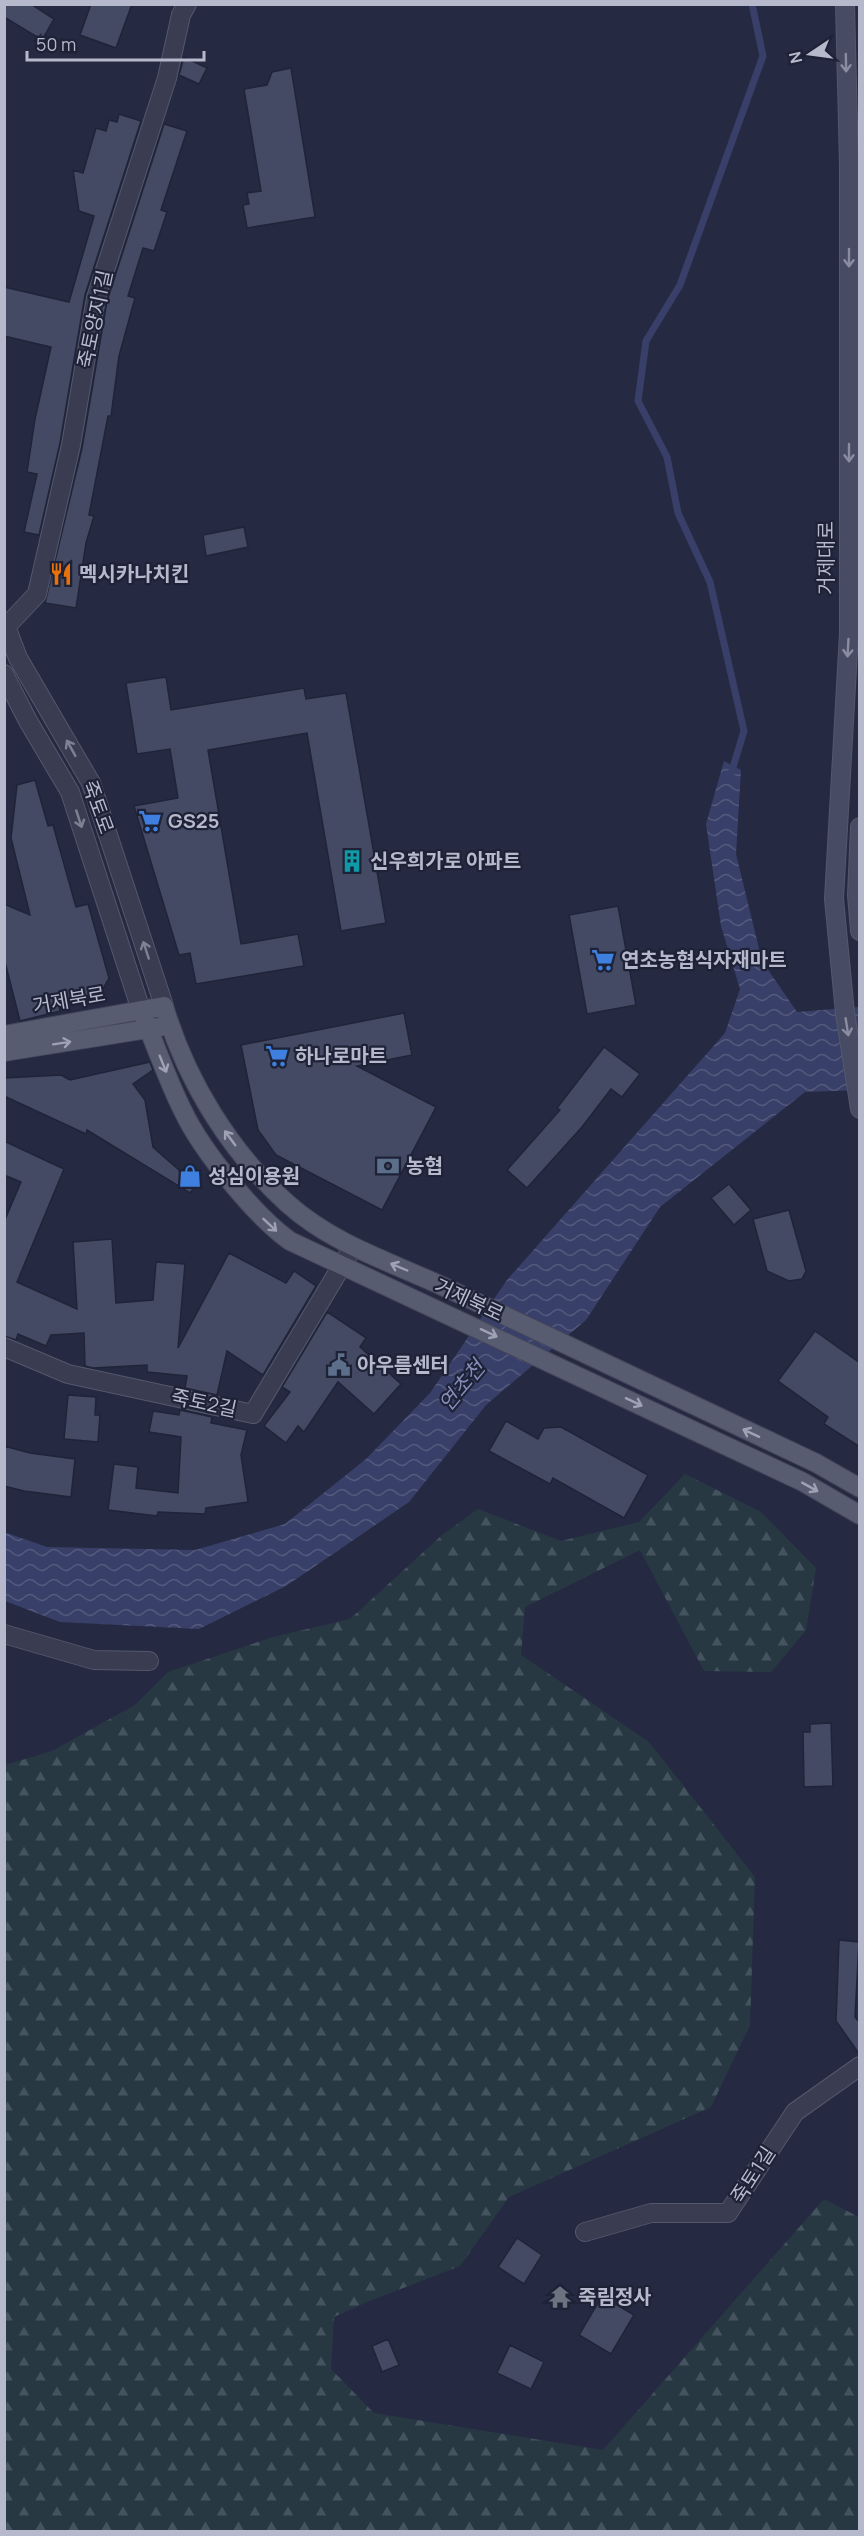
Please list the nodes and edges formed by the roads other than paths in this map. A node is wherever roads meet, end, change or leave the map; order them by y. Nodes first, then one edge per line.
1 (187, 4) edge
2 (845, 4) edge
3 (5, 626) edge
4 (4, 674) edge
5 (860, 827) edge
6 (860, 931) edge
7 (164, 1006) junction
8 (141, 1010) junction
9 (170, 1026) junction
10 (149, 1029) junction
11 (4, 1035) edge
12 (4, 1052) edge
13 (860, 1109) edge
14 (353, 1247) junction
15 (342, 1266) junction
16 (4, 1347) edge
17 (860, 1488) edge
18 (860, 1515) edge
19 (4, 1634) edge
20 (149, 1661) dead end
21 (860, 2066) edge
22 (585, 2232) dead end

1 - 3 street, 죽토양지1길
2 -> 13 main road, 거제대로
7 -> 3 street, 죽토로
4 -> 8 street, 죽토로
5 - 6 main road
7 - 8 main road, 거제북로
7 - 9 main road, 거제북로
8 - 10 main road, 거제북로
8 - 11 main road, 거제북로
9 - 10 main road, 거제북로
14 -> 9 main road, 거제북로
12 -> 10 main road, 거제북로
10 -> 15 main road, 거제북로
14 - 15 street, 죽토2길
17 -> 14 main road, 거제북로
15 - 16 street, 죽토2길
15 -> 18 main road, 거제북로
19 - 20 street
21 - 22 street, 죽토1길

